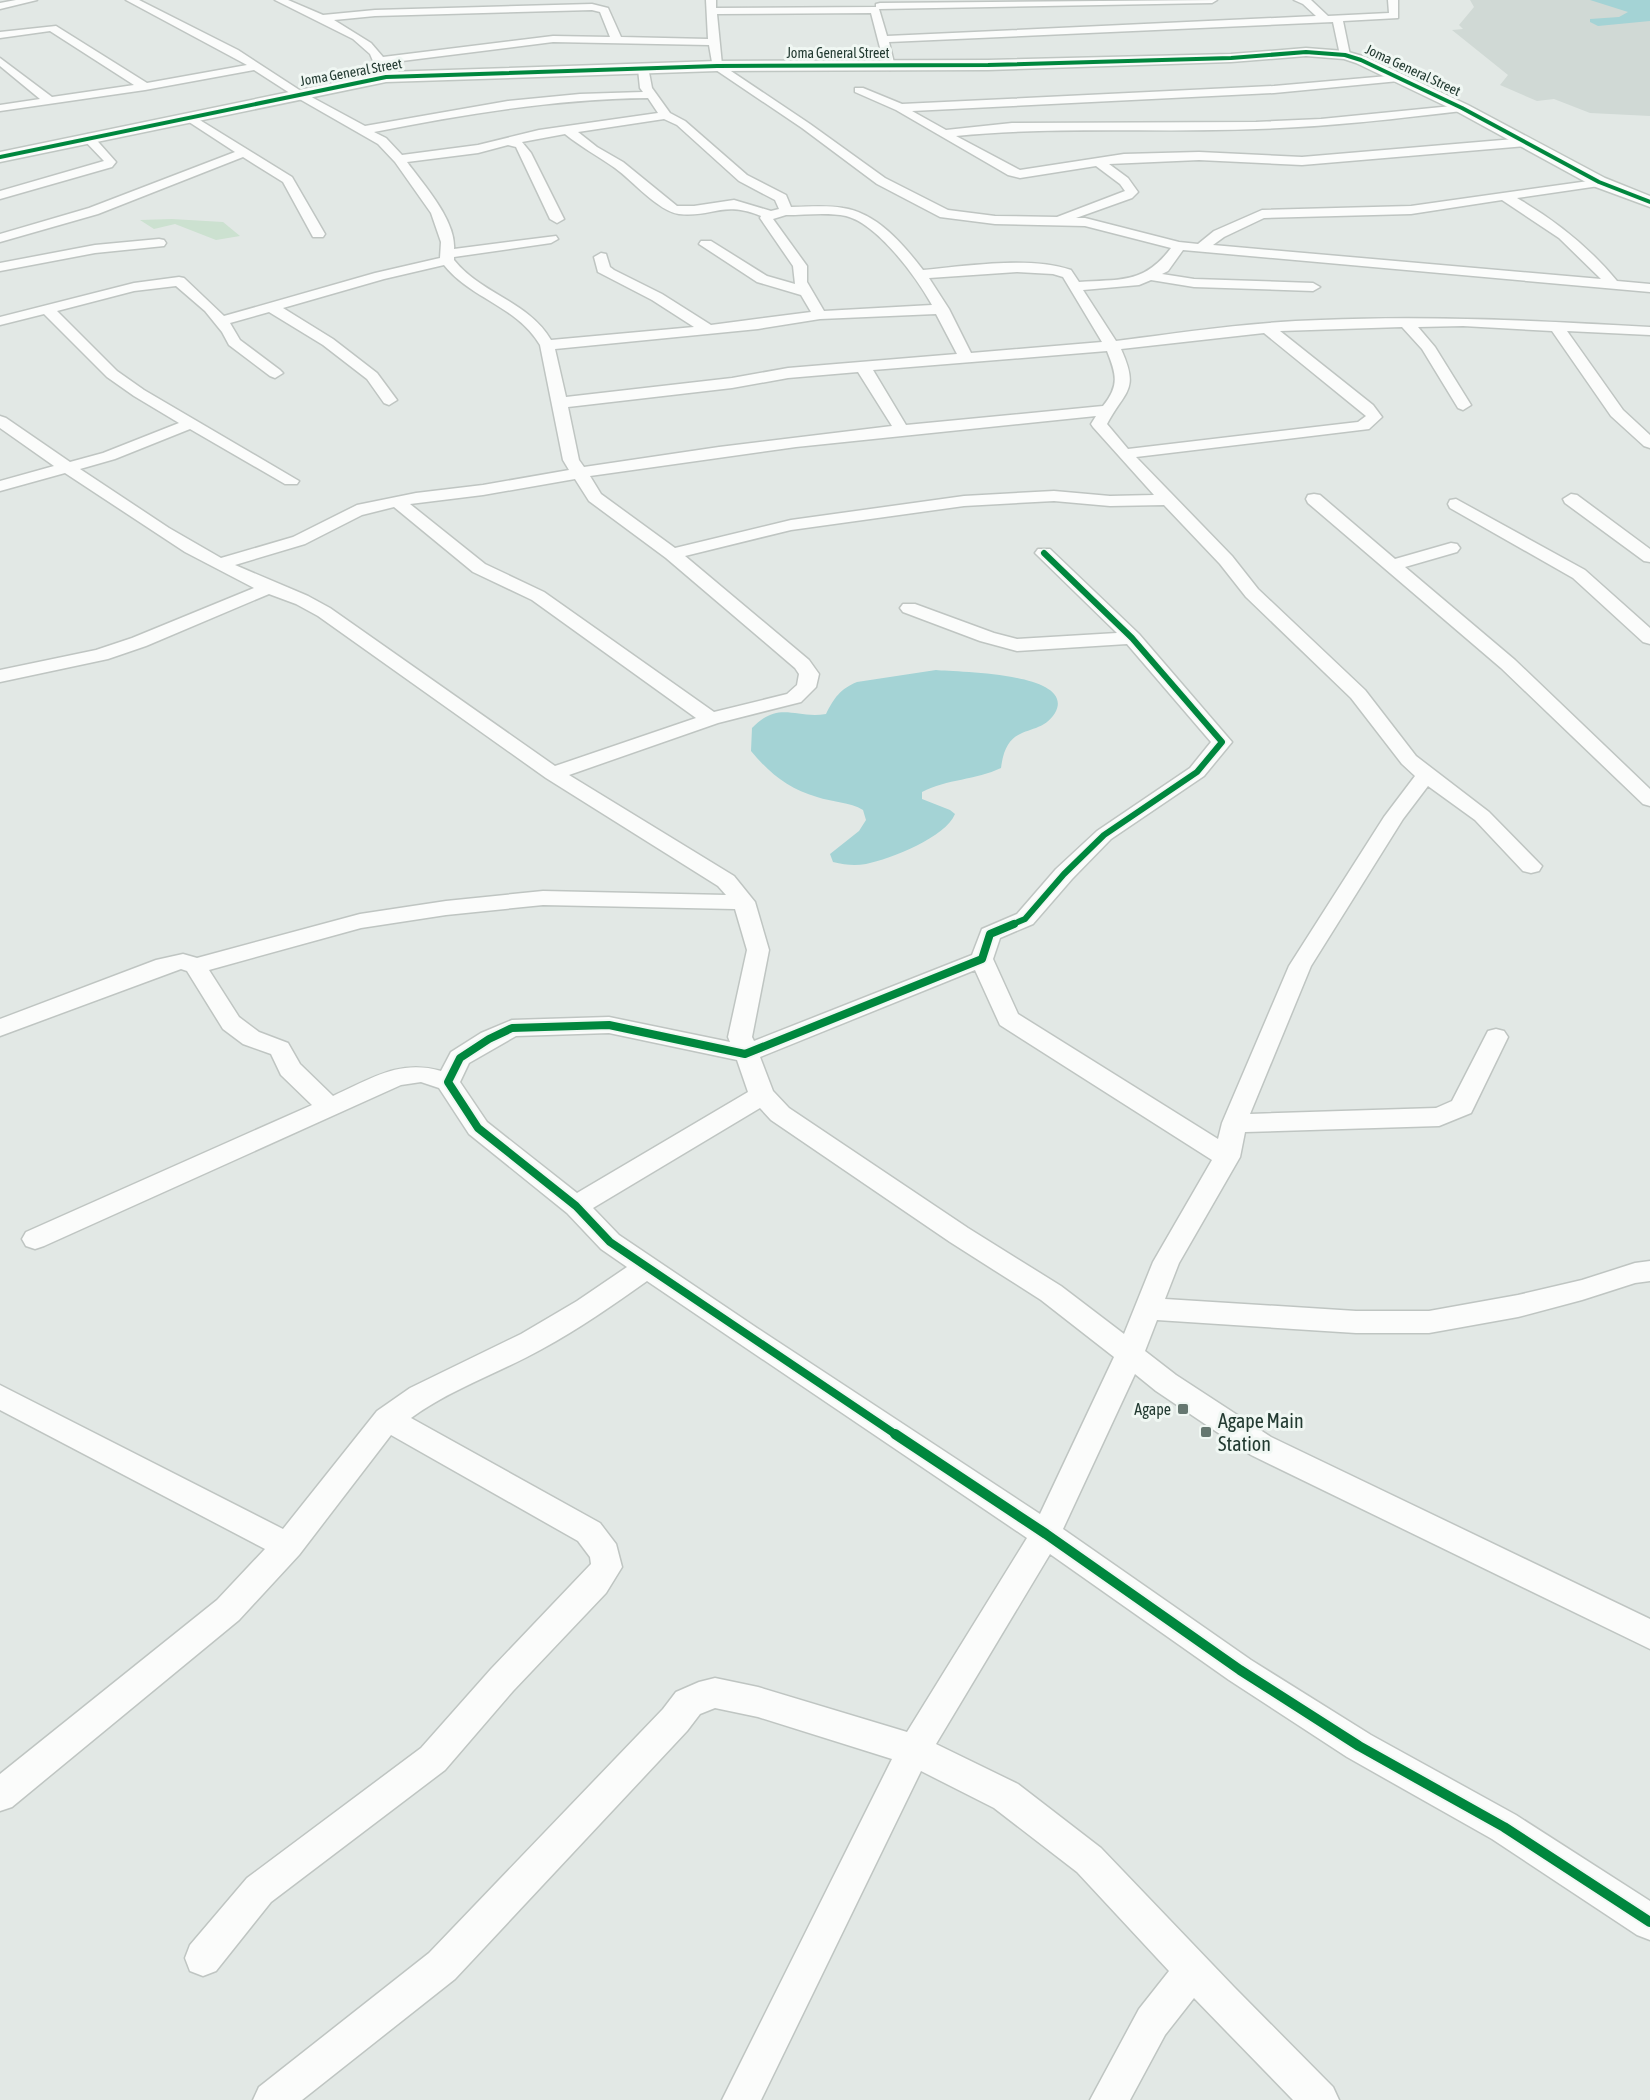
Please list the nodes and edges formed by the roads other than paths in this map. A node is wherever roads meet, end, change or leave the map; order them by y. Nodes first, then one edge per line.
1 (32, 0) edge
2 (131, 0) edge
3 (1212, 0) edge
4 (1299, 0) edge
5 (1393, 0) edge
6 (285, 1) edge
7 (603, 4) edge
8 (711, 5) edge
9 (794, 5) edge
10 (880, 5) edge
11 (0, 6) edge
12 (1337, 17) junction
13 (324, 18) junction
14 (1324, 18) junction
15 (0, 35) edge
16 (616, 39) junction
17 (882, 39) junction
18 (713, 42) junction
19 (1346, 55) junction
20 (0, 61) edge
21 (379, 61) junction
22 (717, 66) junction
23 (254, 67) junction
24 (890, 67) junction
25 (644, 69) junction
26 (386, 77) junction
27 (1399, 78) junction
28 (145, 87) junction
29 (859, 90) dead end
30 (88, 95) junction
31 (300, 95) junction
32 (653, 95) junction
33 (49, 100) junction
34 (100, 106) dead end
35 (0, 108) edge
36 (900, 108) junction
37 (1462, 108) junction
38 (666, 115) junction
39 (190, 118) junction
40 (364, 130) junction
41 (568, 130) junction
42 (944, 134) junction
43 (88, 138) junction
44 (510, 142) junction
45 (1526, 142) junction
46 (243, 153) junction
47 (0, 157) edge
48 (399, 159) junction
49 (1098, 162) junction
50 (1599, 182) junction
51 (0, 195) edge
52 (1506, 197) junction
53 (1650, 202) edge
54 (786, 211) junction
55 (770, 214) junction
56 (558, 219) dead end
57 (1057, 220) junction
58 (318, 234) dead end
59 (0, 238) edge
60 (551, 239) dead end
61 (159, 243) dead end
62 (706, 244) dead end
63 (1179, 246) junction
64 (1201, 248) junction
65 (447, 257) junction
66 (601, 257) dead end
67 (0, 267) edge
68 (922, 273) junction
69 (1150, 276) junction
70 (1613, 285) junction
71 (1074, 287) junction
72 (1313, 287) dead end
73 (1650, 288) edge
74 (806, 292) junction
75 (273, 308) junction
76 (942, 309) junction
77 (48, 310) junction
78 (820, 315) junction
79 (0, 321) edge
80 (221, 321) junction
81 (1406, 323) junction
82 (1556, 326) junction
83 (1267, 328) junction
84 (707, 330) junction
85 (1650, 331) edge
86 (547, 345) junction
87 (1112, 346) junction
88 (965, 356) junction
89 (863, 368) junction
90 (275, 373) dead end
91 (389, 400) dead end
92 (558, 403) junction
93 (1463, 405) dead end
94 (1106, 410) junction
95 (0, 421) edge
96 (190, 424) junction
97 (901, 429) junction
98 (1650, 443) edge
99 (1124, 454) junction
100 (66, 469) junction
101 (577, 472) junction
102 (291, 481) dead end
103 (0, 486) edge
104 (1314, 499) dead end
105 (1571, 499) dead end
106 (1169, 500) junction
107 (399, 503) junction
108 (1455, 504) dead end
109 (1451, 548) dead end
110 (1044, 553) dead end
111 (672, 554) junction
112 (1650, 557) edge
113 (220, 565) junction
114 (1391, 566) junction
115 (268, 588) junction
116 (909, 608) dead end
117 (1132, 638) junction
118 (1650, 638) edge
119 (0, 676) edge
120 (711, 719) junction
121 (553, 774) junction
122 (1426, 775) junction
123 (1650, 800) edge
124 (1531, 866) dead end
125 (744, 902) junction
126 (982, 959) junction
127 (195, 966) junction
128 (0, 1029) edge
129 (1496, 1037) dead end
130 (745, 1054) junction
131 (448, 1082) junction
132 (762, 1095) junction
133 (331, 1108) junction
134 (1234, 1123) junction
135 (1227, 1156) junction
136 (576, 1206) junction
137 (35, 1239) dead end
138 (648, 1267) junction
139 (1650, 1271) edge
140 (1148, 1309) junction
141 (1130, 1354) junction
142 (0, 1397) edge
143 (387, 1419) junction
144 (1046, 1534) junction
145 (288, 1546) junction
146 (1650, 1635) edge
147 (914, 1750) junction
148 (0, 1795) edge
149 (1650, 1923) edge
150 (203, 1958) dead end
151 (1193, 1969) junction
152 (272, 2100) edge
153 (741, 2100) edge
154 (1109, 2100) edge
155 (1320, 2100) edge

1 - 11 street
2 - 23 street
3 - 10 street
4 - 14 street
5 - 12 street
6 - 13 street
7 - 13 street
7 - 16 street
8 - 9 street
8 - 18 street
9 - 10 street
10 - 17 street
12 - 14 street
12 - 19 street
13 - 21 street
14 - 17 street
15 - 28 street
16 - 18 street
16 - 21 street
17 - 24 street
18 - 22 street
19 - 24 street, Joma General Street
19 - 27 street, Joma General Street
20 - 33 street
21 - 26 street
22 - 24 street, Joma General Street
22 - 25 street, Joma General Street
22 - 57 street
23 - 28 street
23 - 31 street
25 - 26 street, Joma General Street
25 - 32 street
26 - 31 street, Joma General Street
27 - 36 street
27 - 37 street, Joma General Street
28 - 30 street
29 - 36 street
30 - 33 street
30 - 34 street
31 - 39 street, Joma General Street
31 - 40 street
32 - 38 street
32 - 40 street
33 - 35 street
36 - 42 street
37 - 42 street
37 - 45 street, Joma General Street
38 - 41 street
38 - 54 street
39 - 43 street, Joma General Street
39 - 46 street
40 - 48 street
41 - 44 street
41 - 55 street
42 - 49 street
43 - 47 street, Joma General Street
43 - 51 street
44 - 48 street
44 - 56 street
45 - 49 street
45 - 50 street, Joma General Street
46 - 58 street
46 - 59 street
48 - 65 street
49 - 57 street
50 - 52 street
50 - 53 street, Joma General Street
52 - 64 street
52 - 70 street
54 - 55 street
54 - 68 street
55 - 74 street
57 - 63 street
60 - 65 street
61 - 67 street
62 - 74 street
63 - 64 street
63 - 69 street
64 - 70 street
65 - 75 street
65 - 86 street
66 - 84 street
68 - 71 street
68 - 76 street
69 - 71 street
69 - 72 street
70 - 73 street
71 - 87 street
74 - 78 street
75 - 80 street
75 - 91 street
76 - 78 street
76 - 88 street
77 - 79 street
77 - 80 street
77 - 96 street
78 - 84 street
80 - 90 street
81 - 82 street
81 - 83 street
81 - 93 street
82 - 85 street
82 - 98 street
83 - 87 street
83 - 99 street
84 - 86 street
86 - 92 street
87 - 88 street
87 - 94 street
88 - 89 street
89 - 92 street
89 - 97 street
92 - 101 street
94 - 97 street
94 - 99 street
95 - 100 street
96 - 100 street
96 - 102 street
97 - 101 street
99 - 106 street
100 - 103 street
100 - 113 street
101 - 107 street
101 - 111 street
104 - 114 street
105 - 112 street
106 - 111 street
106 - 122 street
107 - 113 street
107 - 120 street
108 - 118 street
109 - 114 street
110 - 117 street
111 - 120 street
113 - 115 street
114 - 123 street
115 - 119 street
115 - 121 street
116 - 117 street
117 - 126 street
120 - 121 street
121 - 125 street
122 - 124 street
122 - 134 street
125 - 127 street
125 - 130 street
126 - 130 street
126 - 135 street
127 - 128 street
127 - 133 street
129 - 134 street
130 - 131 street
130 - 132 street
131 - 133 street
131 - 136 street
132 - 136 street
132 - 141 street
133 - 137 street
134 - 135 street
135 - 140 street
136 - 138 street
138 - 143 street
138 - 144 street
139 - 140 street
140 - 141 street
141 - 144 street
141 - 146 street
142 - 145 street
143 - 145 street
143 - 150 street
144 - 147 street
144 - 149 street
145 - 148 street
147 - 151 street
147 - 152 street
147 - 153 street
151 - 154 street
151 - 155 street

